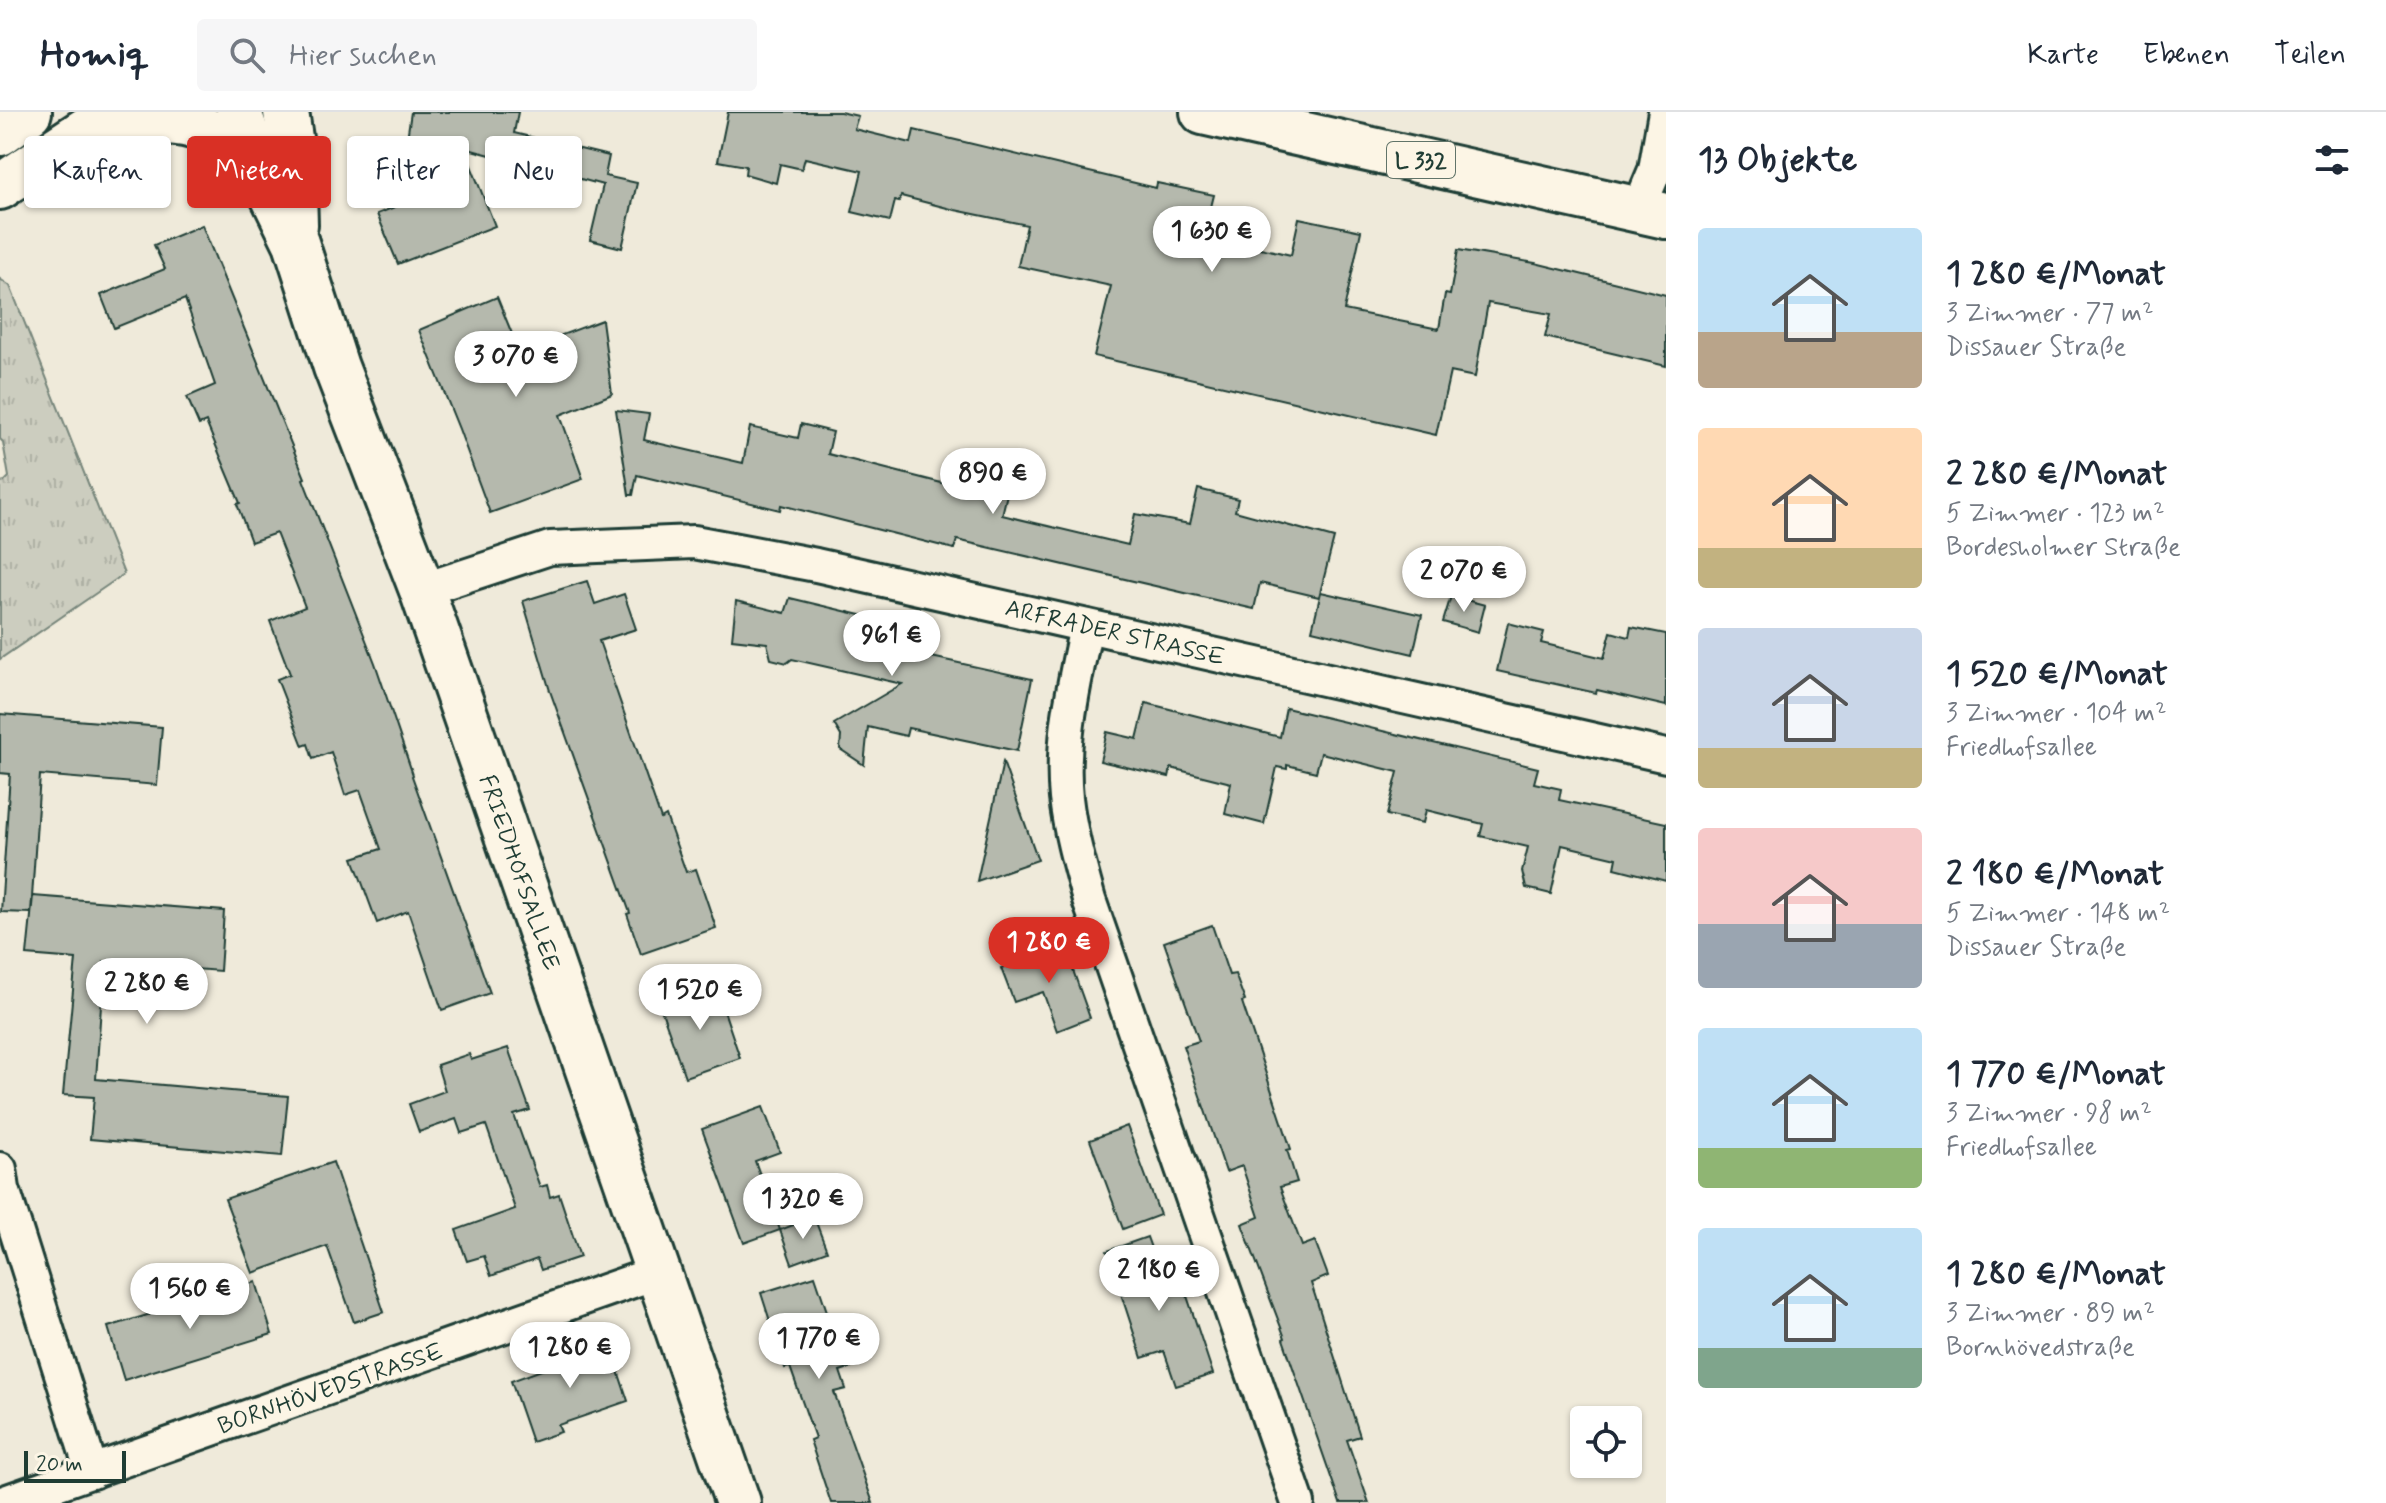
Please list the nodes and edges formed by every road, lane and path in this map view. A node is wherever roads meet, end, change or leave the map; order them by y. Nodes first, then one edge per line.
1 (29, 112) edge
2 (239, 112) edge
3 (286, 112) edge
4 (1203, 112) edge
5 (1665, 112) edge
6 (106, 117) edge
7 (0, 133) edge
8 (219, 136) edge
9 (247, 136) edge
10 (0, 187) edge
11 (279, 208) edge
12 (1652, 212) edge
13 (296, 243) junction
14 (422, 590) junction
15 (1086, 626) junction
16 (1666, 756) edge
17 (0, 1169) edge
18 (658, 1272) junction
19 (92, 1472) junction
20 (10, 1502) edge
21 (738, 1503) edge
22 (1298, 1503) edge

1 - 7 street
2 - 9 street, FRIEDHOFSALLEE
3 - 13 street, FRIEDHOFSALLEE
4 - 12 street, L 332
5 - 12 street
6 - 8 street
6 - 10 street
11 - 13 street, FRIEDHOFSALLEE
13 - 14 street, FRIEDHOFSALLEE
14 - 15 street, ARFRADER STRASSE
14 - 18 street, FRIEDHOFSALLEE
15 - 16 street, ARFRADER STRASSE
15 - 22 street
17 - 19 street
18 - 19 street, BORNHÖVEDSTRASSE
18 - 21 street, FRIEDHOFSALLEE
19 - 20 street, BORNHÖVEDSTRASSE

